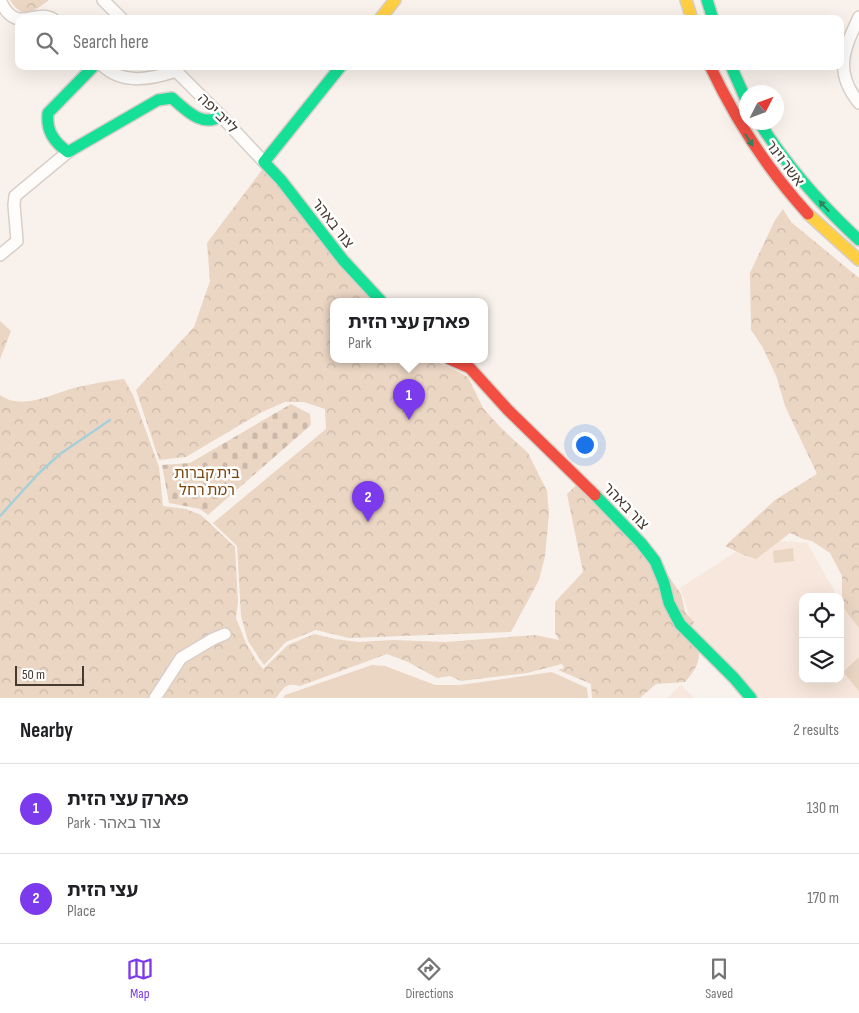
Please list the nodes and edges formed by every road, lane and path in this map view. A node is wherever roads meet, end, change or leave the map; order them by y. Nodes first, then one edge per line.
1 (0, 0) edge
2 (103, 0) edge
3 (395, 0) edge
4 (686, 0) edge
5 (708, 0) edge
6 (118, 15) edge
7 (383, 15) edge
8 (691, 15) edge
9 (712, 15) edge
10 (859, 17) edge
11 (15, 18) edge
12 (844, 56) edge
13 (90, 70) edge
14 (109, 70) edge
15 (171, 70) edge
16 (174, 70) edge
17 (338, 70) edge
18 (712, 70) edge
19 (733, 70) edge
20 (843, 70) edge
21 (739, 85) edge
22 (859, 104) edge
23 (221, 116) junction
24 (765, 130) edge
25 (68, 152) junction
26 (264, 162) junction
27 (859, 240) edge
28 (0, 255) edge
29 (859, 260) edge
30 (378, 298) edge
31 (459, 363) edge
32 (225, 634) dead end
33 (155, 698) edge
34 (750, 698) edge

1 - 11 street
2 - 6 street
3 - 7 street
4 - 8 street
5 - 9 street
10 - 12 street
13 - 25 street
14 - 15 street
16 - 23 street, לייב יפה
17 - 26 street
18 -> 29 street, אשר וינר
19 - 21 street
20 - 22 street
23 - 25 street
23 - 26 street, לייב יפה
27 -> 24 street, אשר וינר
25 - 28 street
26 - 30 street, צור באהר
31 - 34 street, צור באהר
32 - 33 street

